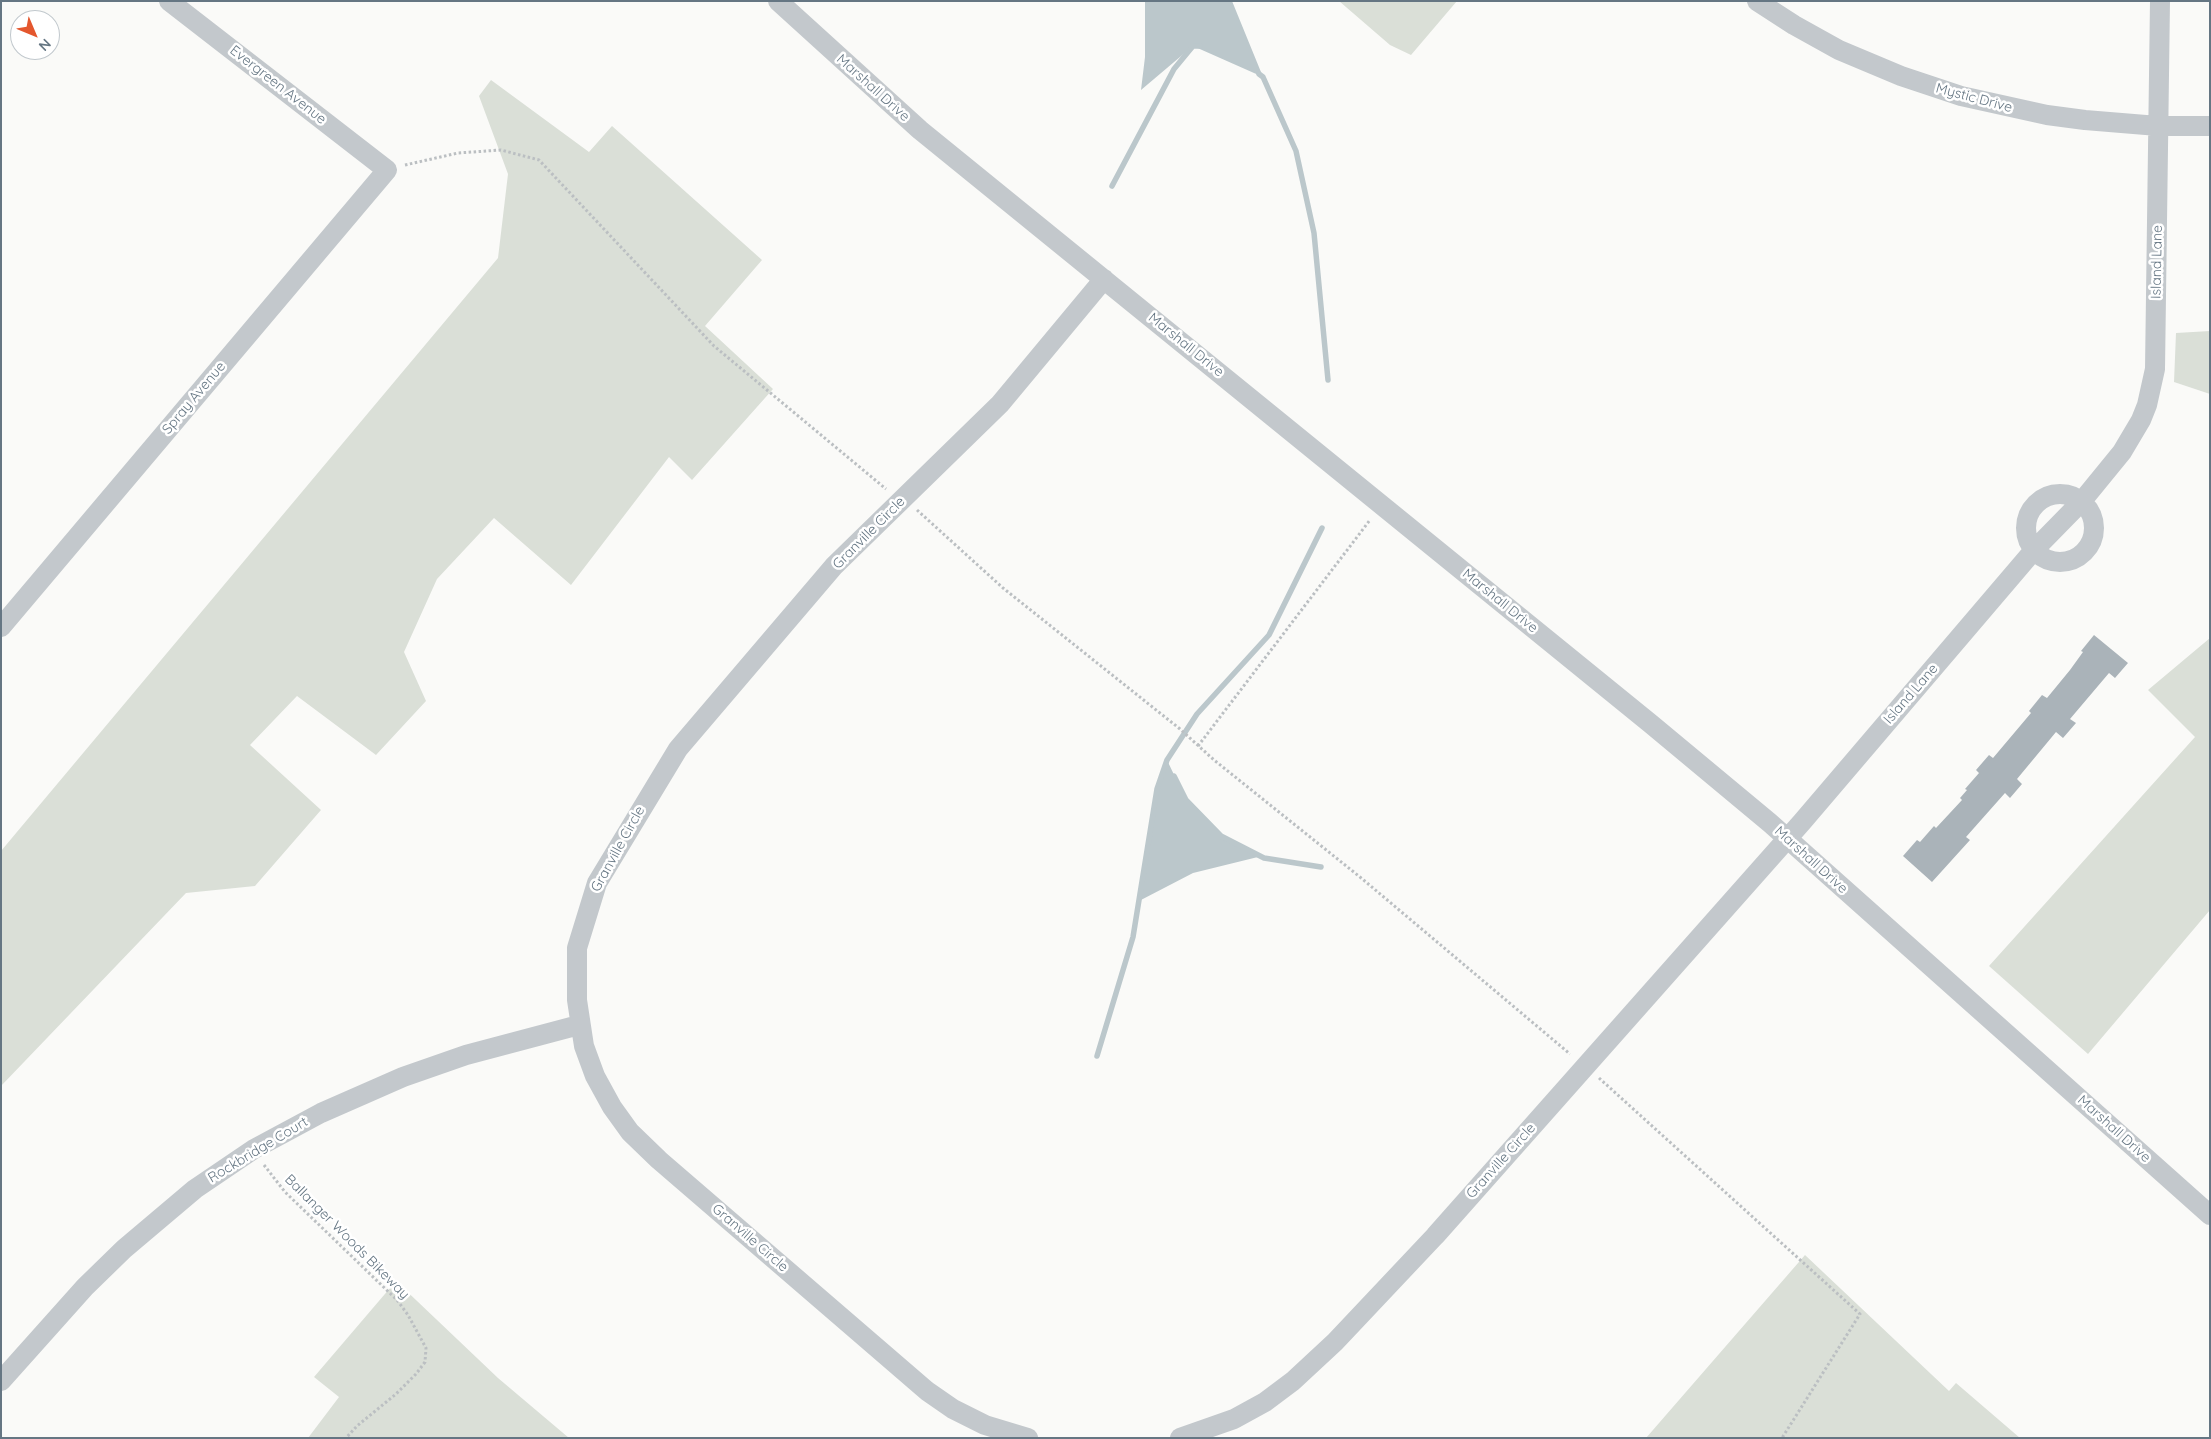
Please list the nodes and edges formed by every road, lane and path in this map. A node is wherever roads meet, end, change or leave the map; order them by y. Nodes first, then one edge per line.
1 (169, 1) edge
2 (778, 1) edge
3 (1757, 1) edge
4 (2160, 1) edge
5 (2158, 126) junction
6 (2210, 126) edge
7 (387, 170) junction
8 (1104, 279) junction
9 (895, 494) junction
10 (2082, 501) junction
11 (1370, 519) dead end
12 (2034, 550) junction
13 (1, 627) edge
14 (1198, 746) junction
15 (1787, 838) junction
16 (579, 1024) junction
17 (1570, 1054) dead end
18 (1598, 1078) dead end
19 (264, 1165) dead end
20 (2210, 1214) edge
21 (1, 1381) edge
22 (346, 1438) edge
23 (1028, 1438) edge
24 (1180, 1438) edge
25 (1782, 1438) edge

1 - 7 street, Evergreen Avenue
2 - 8 street, Marshall Drive
3 - 5 street, Mystic Drive
4 - 5 street, Island Lane
5 - 6 street, Mystic Drive
5 - 10 street, Island Lane
7 - 9 path
7 - 13 street, Spray Avenue
8 - 9 street, Granville Circle
8 - 15 street, Marshall Drive
9 - 14 path
9 - 16 street, Granville Circle
10 - 12 street, Island Lane
10 - 12 street
10 - 12 street
11 - 14 path
12 - 15 street, Island Lane
14 - 17 path
15 - 20 street, Marshall Drive
15 - 24 street, Granville Circle
16 - 21 street, Rockbridge Court
16 - 23 street, Granville Circle
18 - 25 path
19 - 22 path, Ballanger Woods Bikeway

